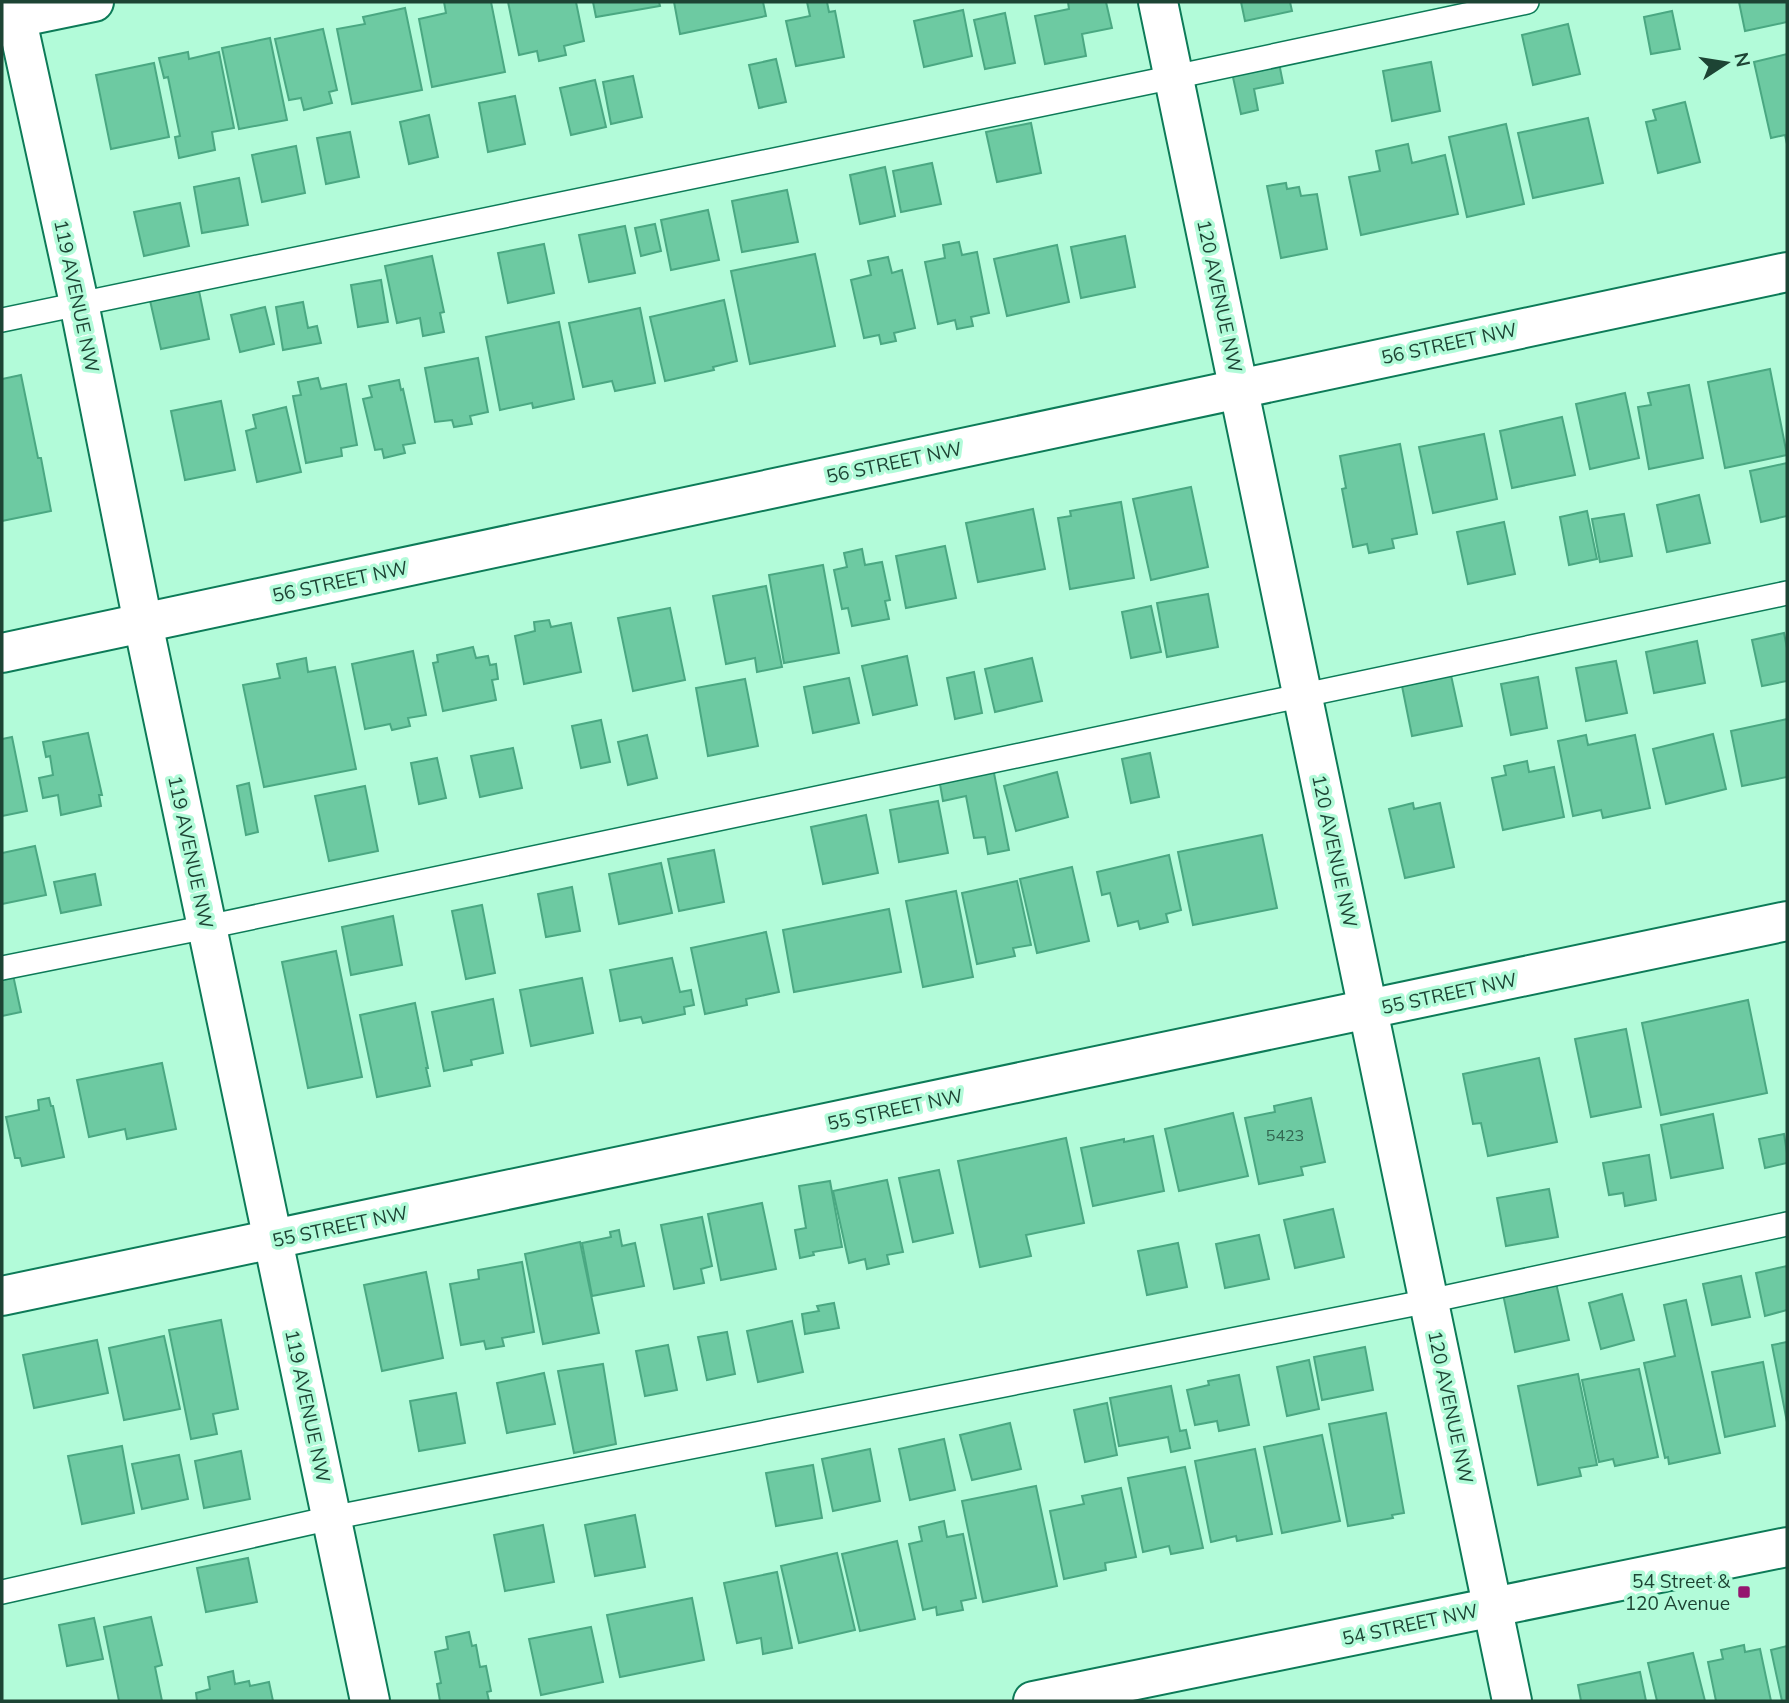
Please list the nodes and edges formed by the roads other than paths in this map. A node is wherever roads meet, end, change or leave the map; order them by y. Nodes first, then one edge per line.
1 (94, 2) edge
2 (1158, 2) edge
3 (1527, 2) edge
4 (10, 14) edge
5 (1174, 77) junction
6 (1787, 272) edge
7 (79, 303) junction
8 (2, 320) edge
9 (1238, 388) junction
10 (1787, 593) edge
11 (143, 623) junction
12 (2, 653) edge
13 (1303, 695) junction
14 (1787, 921) edge
15 (207, 927) junction
16 (2, 968) edge
17 (1368, 1010) junction
18 (1787, 1224) edge
19 (273, 1240) junction
20 (2, 1296) edge
21 (1429, 1301) junction
22 (331, 1518) junction
23 (1787, 1547) edge
24 (2, 1592) edge
25 (1493, 1607) junction
26 (370, 1701) edge
27 (1033, 1701) edge
28 (1512, 1701) edge

1 - 4 street
2 - 5 street, 120 AVENUE NW
3 - 5 lane
4 - 7 street, 119 AVENUE NW
5 - 7 lane
5 - 9 street, 120 AVENUE NW
6 - 9 street, 56 STREET NW
7 - 8 lane
7 - 11 street, 119 AVENUE NW
9 - 11 street, 56 STREET NW
9 - 13 street, 120 AVENUE NW
10 - 13 lane
11 - 12 street, 56 STREET NW
11 - 15 street, 119 AVENUE NW
13 - 15 lane
13 - 17 street, 120 AVENUE NW
14 - 17 street, 55 STREET NW
15 - 16 lane
15 - 19 street, 119 AVENUE NW
17 - 19 street, 55 STREET NW
17 - 21 street, 120 AVENUE NW
18 - 21 lane
19 - 20 street, 55 STREET NW
19 - 22 street, 119 AVENUE NW
21 - 22 lane
21 - 25 street, 120 AVENUE NW
22 - 24 lane
22 - 26 street, 119 AVENUE NW
23 - 25 street, 54 STREET NW
25 - 27 street, 54 STREET NW
25 - 28 street, 120 AVENUE NW

